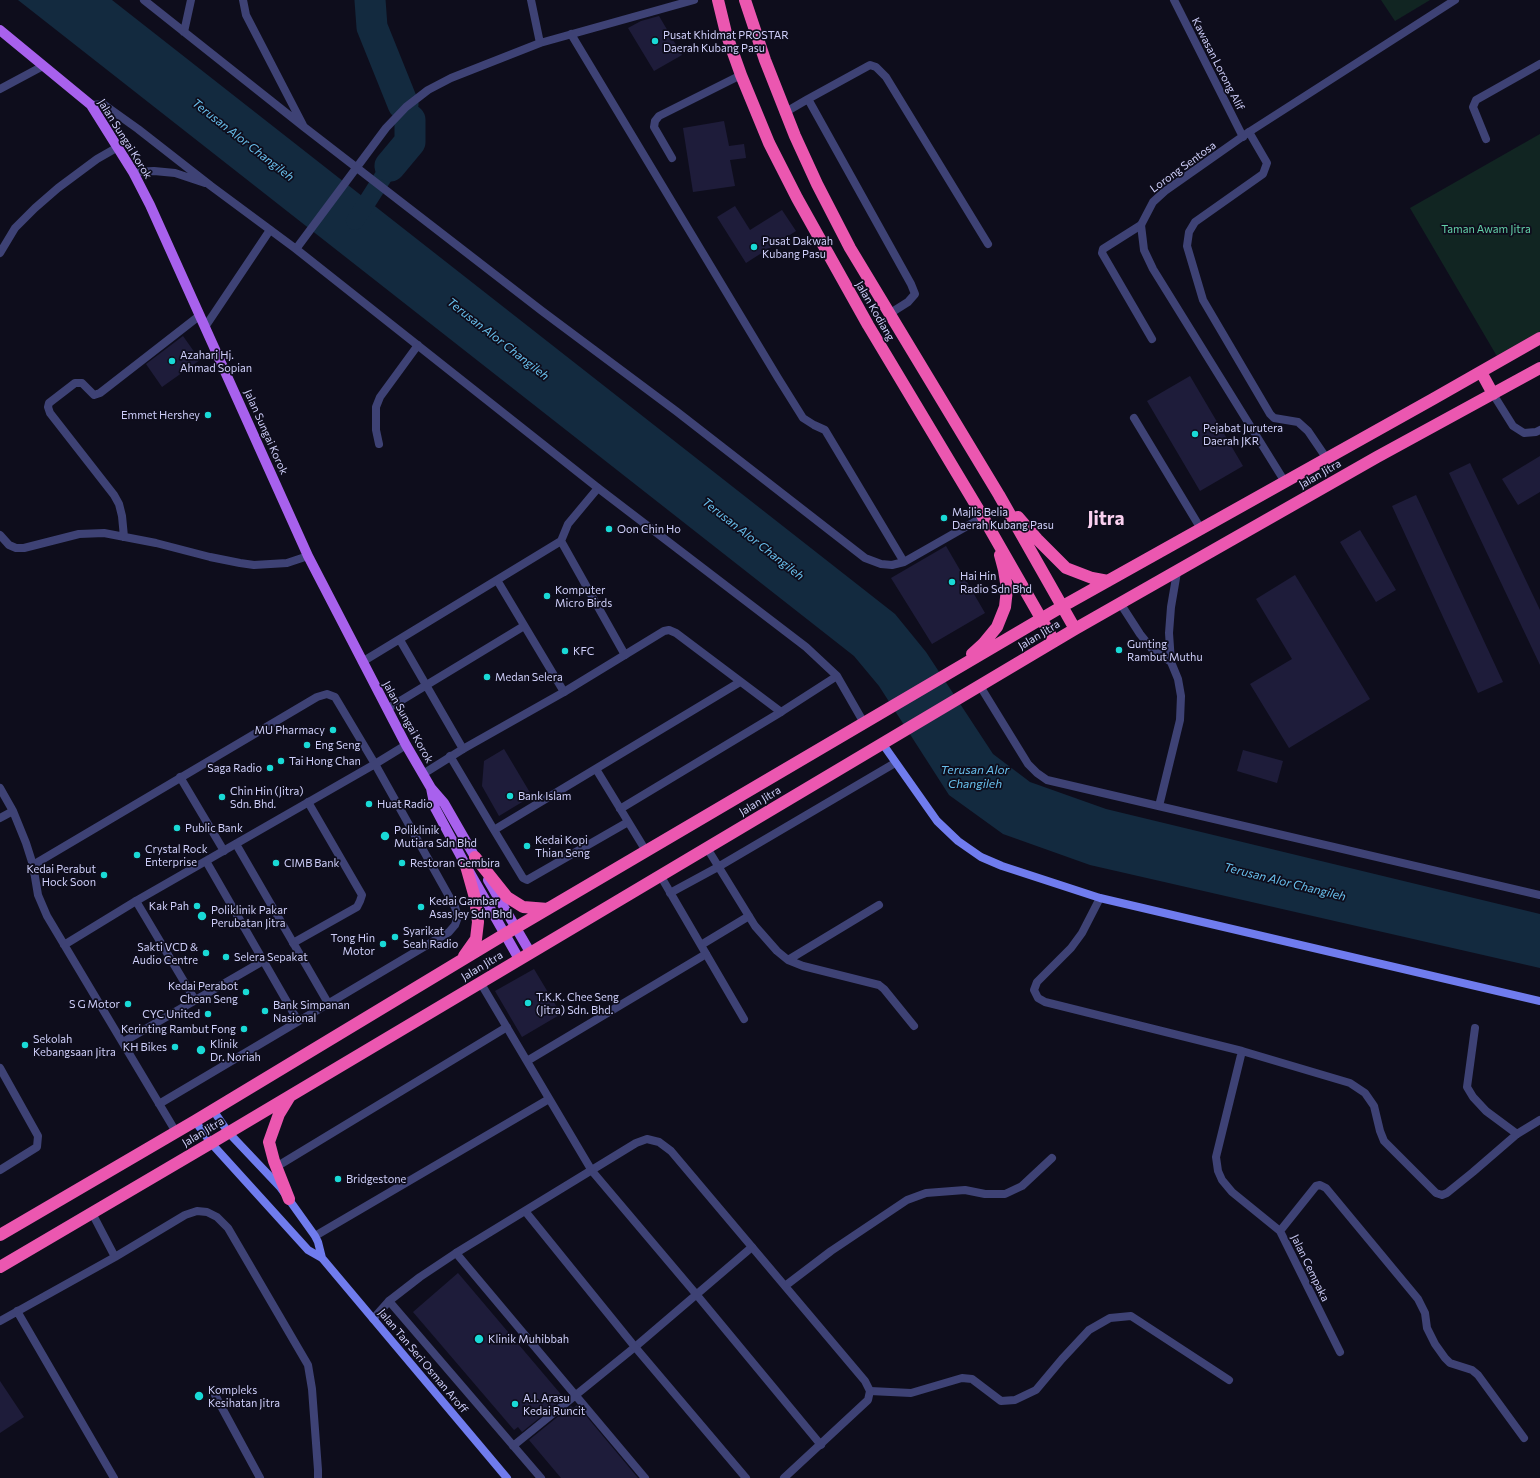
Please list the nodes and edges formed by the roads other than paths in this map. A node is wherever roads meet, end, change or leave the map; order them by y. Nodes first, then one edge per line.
1 (144, 0) edge
2 (191, 0) edge
3 (243, 0) edge
4 (532, 0) edge
5 (694, 0) edge
6 (718, 0) edge
7 (745, 0) edge
8 (1174, 0) edge
9 (1455, 0) edge
10 (0, 30) edge
11 (184, 32) junction
12 (571, 34) junction
13 (540, 43) junction
14 (1540, 64) edge
15 (43, 66) junction
16 (741, 75) junction
17 (0, 89) edge
18 (808, 99) junction
19 (90, 105) junction
20 (784, 112) junction
21 (304, 127) junction
22 (1246, 135) junction
23 (1486, 139) dead end
24 (118, 147) junction
25 (672, 158) dead end
26 (357, 167) junction
27 (133, 172) junction
28 (211, 186) junction
29 (1141, 225) junction
30 (270, 230) junction
31 (988, 244) dead end
32 (296, 249) junction
33 (0, 253) edge
34 (889, 314) junction
35 (199, 316) junction
36 (205, 327) junction
37 (1540, 338) edge
38 (1152, 339) dead end
39 (418, 345) junction
40 (1540, 368) edge
41 (1481, 372) junction
42 (1493, 394) junction
43 (1134, 418) dead end
44 (1540, 430) edge
45 (379, 444) dead end
46 (1327, 459) junction
47 (1284, 482) junction
48 (598, 488) junction
49 (999, 495) junction
50 (983, 516) junction
51 (1201, 529) junction
52 (993, 534) junction
53 (0, 535) edge
54 (124, 537) junction
55 (561, 541) junction
56 (308, 556) junction
57 (904, 562) junction
58 (1177, 572) junction
59 (497, 580) junction
60 (1108, 581) junction
61 (1120, 603) junction
62 (1063, 606) junction
63 (1042, 619) junction
64 (524, 626) junction
65 (1075, 629) junction
66 (400, 640) junction
67 (1054, 641) junction
68 (626, 655) junction
69 (362, 662) junction
70 (1171, 662) junction
71 (952, 672) junction
72 (837, 676) junction
73 (740, 682) junction
74 (427, 684) junction
75 (980, 686) junction
76 (564, 692) junction
77 (387, 709) junction
78 (781, 712) junction
79 (864, 724) junction
80 (885, 742) junction
81 (406, 745) junction
82 (463, 749) junction
83 (450, 756) junction
84 (895, 763) junction
85 (375, 764) junction
86 (596, 769) junction
87 (423, 774) junction
88 (180, 777) junction
89 (0, 788) edge
90 (431, 788) junction
91 (308, 802) junction
92 (1159, 806) junction
93 (620, 809) junction
94 (13, 811) junction
95 (0, 818) edge
96 (628, 822) junction
97 (494, 830) junction
98 (236, 844) junction
99 (707, 848) junction
100 (224, 851) junction
101 (646, 851) junction
102 (475, 857) junction
103 (206, 861) junction
104 (33, 865) junction
105 (466, 866) junction
106 (718, 867) junction
107 (660, 875) junction
108 (670, 893) junction
109 (1540, 895) edge
110 (1100, 898) junction
111 (136, 901) junction
112 (879, 905) dead end
113 (548, 909) junction
114 (749, 916) junction
115 (516, 927) junction
116 (504, 934) junction
117 (293, 943) junction
118 (64, 945) junction
119 (701, 945) junction
120 (530, 952) junction
121 (706, 954) junction
122 (463, 958) junction
123 (520, 958) junction
124 (788, 960) junction
125 (263, 961) junction
126 (480, 982) junction
127 (195, 1000) junction
128 (1540, 1001) edge
129 (328, 1003) junction
130 (744, 1020) dead end
131 (298, 1021) junction
132 (914, 1026) dead end
133 (507, 1027) junction
134 (1475, 1028) dead end
135 (123, 1042) junction
136 (1242, 1051) junction
137 (527, 1061) junction
138 (0, 1068) edge
139 (290, 1095) junction
140 (549, 1099) junction
141 (159, 1104) junction
142 (213, 1110) junction
143 (1540, 1120) edge
144 (195, 1121) junction
145 (176, 1132) junction
146 (228, 1132) junction
147 (1517, 1134) junction
148 (211, 1143) junction
149 (1052, 1158) dead end
150 (276, 1167) junction
151 (0, 1170) edge
152 (592, 1171) junction
153 (289, 1199) junction
154 (525, 1211) junction
155 (92, 1213) junction
156 (1280, 1231) junction
157 (0, 1235) edge
158 (315, 1236) junction
159 (752, 1247) junction
160 (456, 1253) junction
161 (115, 1257) junction
162 (322, 1258) junction
163 (0, 1267) edge
164 (785, 1286) junction
165 (696, 1294) junction
166 (389, 1301) junction
167 (17, 1311) junction
168 (373, 1319) junction
169 (0, 1321) edge
170 (635, 1347) junction
171 (1340, 1352) dead end
172 (1229, 1380) dead end
173 (870, 1391) junction
174 (575, 1395) junction
175 (215, 1396) dead end
176 (1524, 1438) dead end
177 (821, 1445) junction
178 (513, 1446) junction
179 (114, 1478) edge
180 (260, 1478) edge
181 (318, 1478) edge
182 (507, 1478) edge
183 (541, 1478) edge
184 (645, 1478) edge
185 (746, 1478) edge
186 (784, 1478) edge

1 - 11 street
2 - 11 street
3 - 21 street
4 - 13 street
5 - 12 street
6 - 16 highway, Jalan Kodiang
7 - 20 highway, Jalan Kodiang
8 - 22 street, Kawasan Lorong Alif
9 - 22 street, Lorong Sentosa
10 - 15 main road, Jalan Sungai Korok
11 - 21 street
12 - 13 street
12 - 57 street
13 - 26 street
14 - 23 street
15 - 17 street
15 - 19 main road, Jalan Sungai Korok
16 - 25 street
16 - 50 highway, Jalan Kodiang
18 - 20 street
18 - 31 street
18 - 34 street
19 - 24 main road, Jalan Sungai Korok
19 - 28 street
20 - 34 highway, Jalan Kodiang
21 - 26 street
22 - 29 street, Lorong Sentosa
22 - 46 street, Kawasan Lorong Alif
24 - 27 main road, Jalan Sungai Korok
24 - 33 street
26 - 32 street
26 - 57 street
27 - 28 street
27 - 35 main road, Jalan Sungai Korok
28 - 30 street
29 - 38 street
29 - 47 street
30 - 32 street
30 - 36 street
32 - 39 street
34 - 49 highway, Jalan Kodiang
35 - 36 main road, Jalan Sungai Korok
35 - 54 street
36 - 56 main road, Jalan Sungai Korok
37 - 41 highway, Jalan Jitra
39 - 45 street
39 - 48 street
40 - 42 highway, Jalan Jitra
41 - 42 highway
41 - 46 highway, Jalan Jitra
42 - 44 street
42 - 58 highway, Jalan Jitra
43 - 51 street
46 - 47 highway, Jalan Jitra
47 - 51 highway, Jalan Jitra
48 - 55 street
48 - 72 street
49 - 60 highway
49 - 62 highway, Jalan Kodiang
50 - 52 highway, Jalan Kodiang
50 - 57 street
51 - 60 highway, Jalan Jitra
52 - 63 highway, Jalan Kodiang
52 - 71 highway
53 - 54 street
54 - 56 street
55 - 59 street
55 - 68 street
56 - 69 main road, Jalan Sungai Korok
58 - 61 highway, Jalan Jitra
58 - 70 street
59 - 64 street
59 - 66 street
60 - 62 highway, Jalan Jitra
61 - 65 highway, Jalan Jitra
61 - 70 street
62 - 63 highway, Jalan Jitra
62 - 65 highway, Jalan Kodiang
63 - 67 highway, Jalan Kodiang
63 - 71 highway, Jalan Jitra
64 - 74 street
64 - 76 street
65 - 67 highway, Jalan Jitra
66 - 69 street
66 - 74 street
67 - 75 highway, Jalan Jitra
68 - 73 street
68 - 76 street
69 - 77 main road, Jalan Sungai Korok
70 - 92 street
71 - 79 highway, Jalan Jitra
72 - 78 street
72 - 79 street
73 - 78 street
73 - 86 street
74 - 77 street
74 - 82 street
75 - 80 highway, Jalan Jitra
75 - 92 street
76 - 82 street
77 - 81 main road, Jalan Sungai Korok
78 - 93 street
79 - 101 highway, Jalan Jitra
80 - 84 street
80 - 99 highway, Jalan Jitra
81 - 85 street
81 - 87 main road, Jalan Sungai Korok
82 - 83 street
83 - 87 street
83 - 97 street
84 - 106 street
84 - 110 street
85 - 88 street
85 - 91 street
85 - 129 street
86 - 93 street
86 - 97 street
87 - 90 main road, Jalan Sungai Korok
88 - 100 street
88 - 104 street
89 - 94 street
90 - 102 main road, Jalan Sungai Korok
90 - 105 main road, Jalan Sungai Korok
91 - 98 street
91 - 117 street
92 - 109 street
93 - 96 street
94 - 95 street
94 - 104 street
96 - 97 street
96 - 101 street
98 - 100 street
98 - 117 street
99 - 106 street
99 - 107 highway, Jalan Jitra
100 - 103 street
101 - 113 highway, Jalan Jitra
102 - 113 highway
102 - 115 main road, Jalan Sungai Korok
103 - 111 street
103 - 125 street
104 - 118 street
105 - 116 main road, Jalan Sungai Korok
105 - 122 highway
106 - 108 street
106 - 114 street
107 - 108 street
107 - 120 highway, Jalan Jitra
108 - 119 street
110 - 128 street
110 - 136 street
111 - 118 street
111 - 127 street
112 - 124 street
113 - 115 highway, Jalan Jitra
114 - 119 street
114 - 124 street
115 - 116 highway, Jalan Jitra
115 - 120 main road, Jalan Sungai Korok
116 - 122 highway, Jalan Jitra
116 - 123 main road, Jalan Sungai Korok
117 - 129 street
118 - 135 street
119 - 121 street
120 - 123 highway, Jalan Jitra
121 - 130 street
121 - 137 street
122 - 142 highway, Jalan Jitra
123 - 126 highway, Jalan Jitra
124 - 132 street
125 - 127 street
125 - 131 street
126 - 133 street
126 - 139 highway, Jalan Jitra
127 - 135 street
129 - 131 street
131 - 141 street
133 - 137 street
133 - 150 street
134 - 147 street
135 - 141 street
136 - 147 street
136 - 156 street, Jalan Cempaka
137 - 140 street
138 - 151 street
139 - 146 highway, Jalan Jitra
139 - 150 highway
140 - 152 street
140 - 158 street
141 - 145 street
142 - 144 highway, Jalan Jitra
142 - 146 street, Jalan Tan Seri Osman Aroff
143 - 147 street
144 - 145 highway, Jalan Jitra
144 - 148 street, Jalan Tan Seri Osman Aroff
145 - 157 highway, Jalan Jitra
146 - 148 highway, Jalan Jitra
146 - 153 street, Jalan Tan Seri Osman Aroff
148 - 155 highway, Jalan Jitra
148 - 162 street, Jalan Tan Seri Osman Aroff
149 - 164 street
150 - 153 highway
152 - 154 street
152 - 159 street
152 - 165 street
153 - 158 street, Jalan Tan Seri Osman Aroff
154 - 160 street
154 - 170 street
155 - 161 street
155 - 163 highway, Jalan Jitra
156 - 171 street, Jalan Cempaka
156 - 176 street
158 - 162 street, Jalan Tan Seri Osman Aroff
159 - 164 street
159 - 165 street
160 - 166 street
160 - 174 street
161 - 167 street
161 - 181 street
162 - 168 street, Jalan Tan Seri Osman Aroff
164 - 173 street
165 - 170 street
165 - 177 street
166 - 168 street
166 - 178 street
167 - 169 street
167 - 179 street
168 - 182 street, Jalan Tan Seri Osman Aroff
170 - 174 street
170 - 185 street
172 - 173 street
173 - 177 street
174 - 178 street
174 - 184 street
175 - 180 street
177 - 186 street
178 - 183 street

